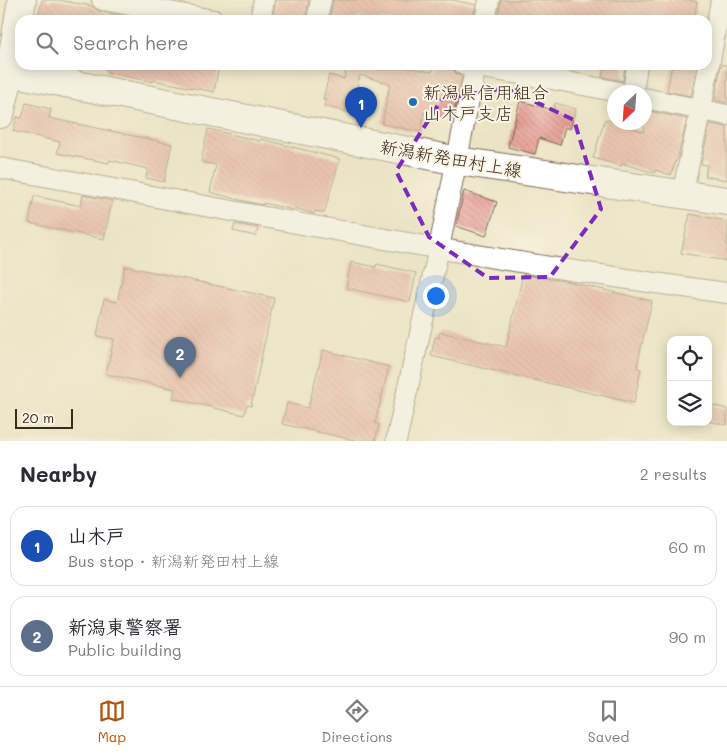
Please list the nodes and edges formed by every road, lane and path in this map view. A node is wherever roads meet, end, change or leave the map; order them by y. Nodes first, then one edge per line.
1 (22, 0) edge
2 (102, 0) edge
3 (264, 0) edge
4 (321, 0) edge
5 (489, 0) edge
6 (721, 0) edge
7 (18, 15) edge
8 (186, 15) edge
9 (261, 15) edge
10 (318, 15) edge
11 (486, 15) edge
12 (15, 29) edge
13 (720, 52) edge
14 (5, 70) edge
15 (471, 70) edge
16 (497, 70) edge
17 (637, 70) edge
18 (634, 85) edge
19 (607, 90) edge
20 (652, 100) edge
21 (701, 109) junction
22 (0, 114) edge
23 (727, 114) edge
24 (458, 161) junction
25 (0, 168) edge
26 (682, 194) junction
27 (727, 201) edge
28 (439, 248) junction
29 (727, 293) edge
30 (396, 441) edge

1 - 7 main road
2 - 8 street
3 - 9 street
4 - 10 street
5 - 11 street
6 - 13 street
12 - 14 main road
13 - 21 street
14 - 22 main road
14 - 24 main road, 新潟新発田村上線
15 - 24 street
16 - 19 street
17 - 18 street
20 - 21 street
21 - 23 street
21 - 26 street
24 - 26 main road, 新潟新発田村上線
24 - 28 street
25 - 28 street
26 - 27 main road, 新潟新発田村上線
28 - 29 street
28 - 30 street

